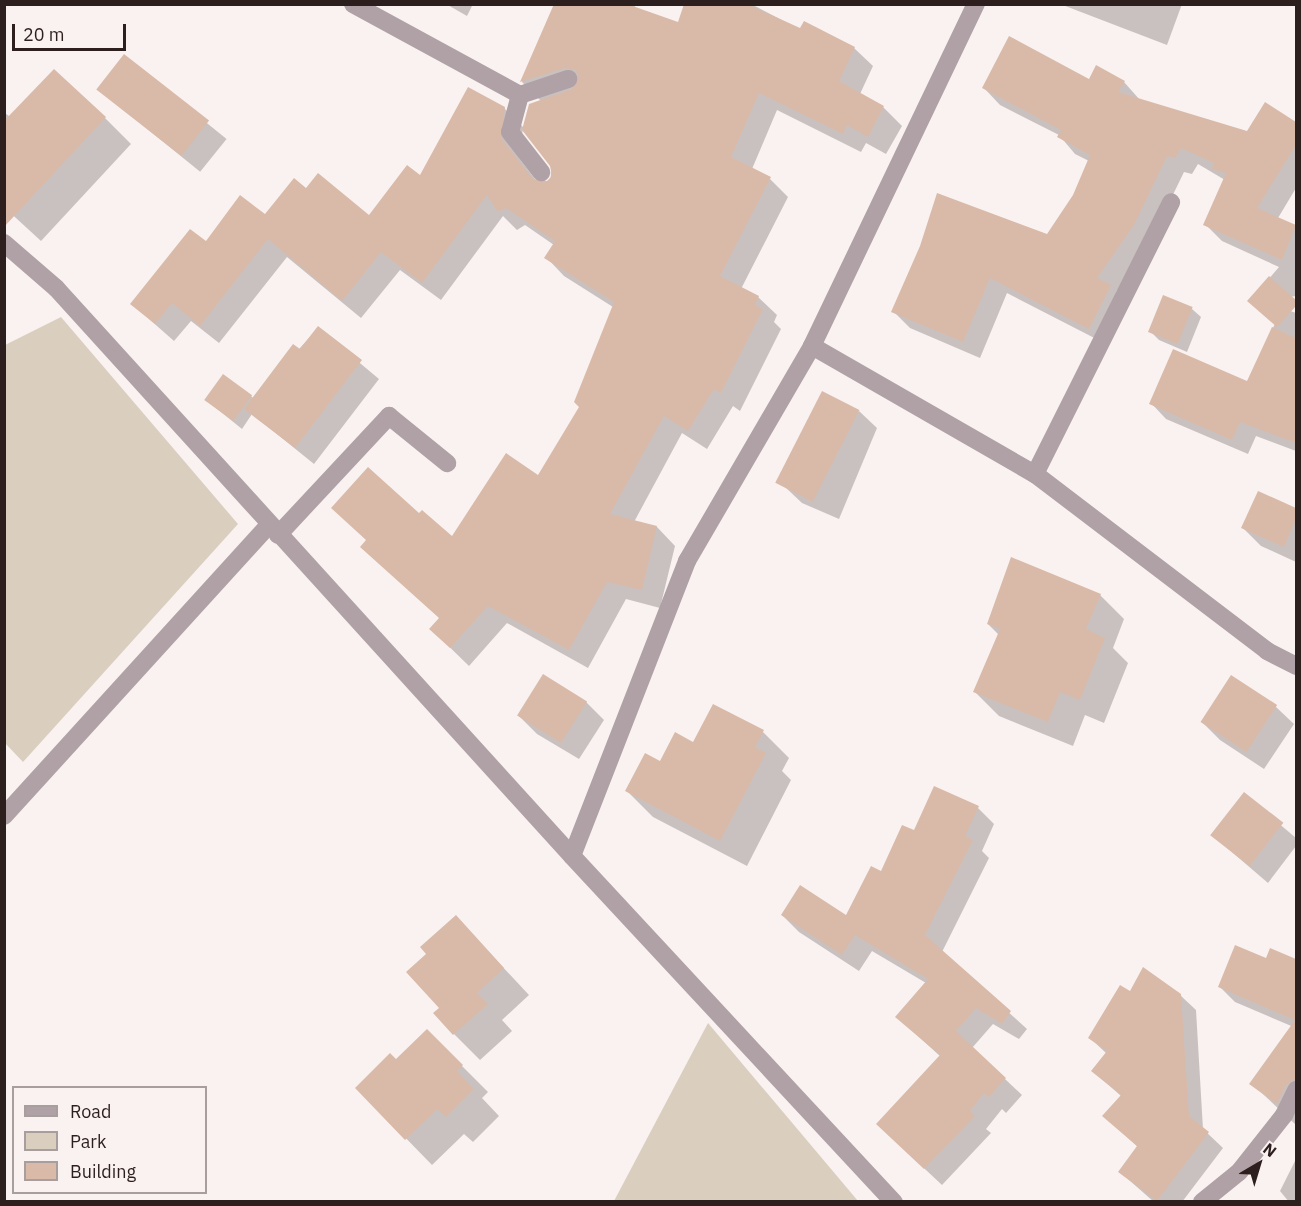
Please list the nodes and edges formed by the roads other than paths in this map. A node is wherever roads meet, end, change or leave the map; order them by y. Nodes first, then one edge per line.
1 (353, 4) edge
2 (976, 4) edge
3 (568, 79) dead end
4 (520, 95) junction
5 (541, 172) dead end
6 (1171, 202) dead end
7 (4, 243) edge
8 (812, 346) junction
9 (447, 463) dead end
10 (1035, 474) junction
11 (274, 530) junction
12 (1296, 666) edge
13 (4, 816) edge
14 (572, 855) junction
15 (1296, 1090) edge
16 (894, 1202) edge
17 (1202, 1202) edge

1 - 4 street
2 - 8 street
3 - 4 street
4 - 5 street
6 - 10 street
7 - 11 street
8 - 10 street
8 - 14 street
9 - 11 street
10 - 12 street
11 - 13 street
11 - 14 street
14 - 16 street
15 - 17 street

